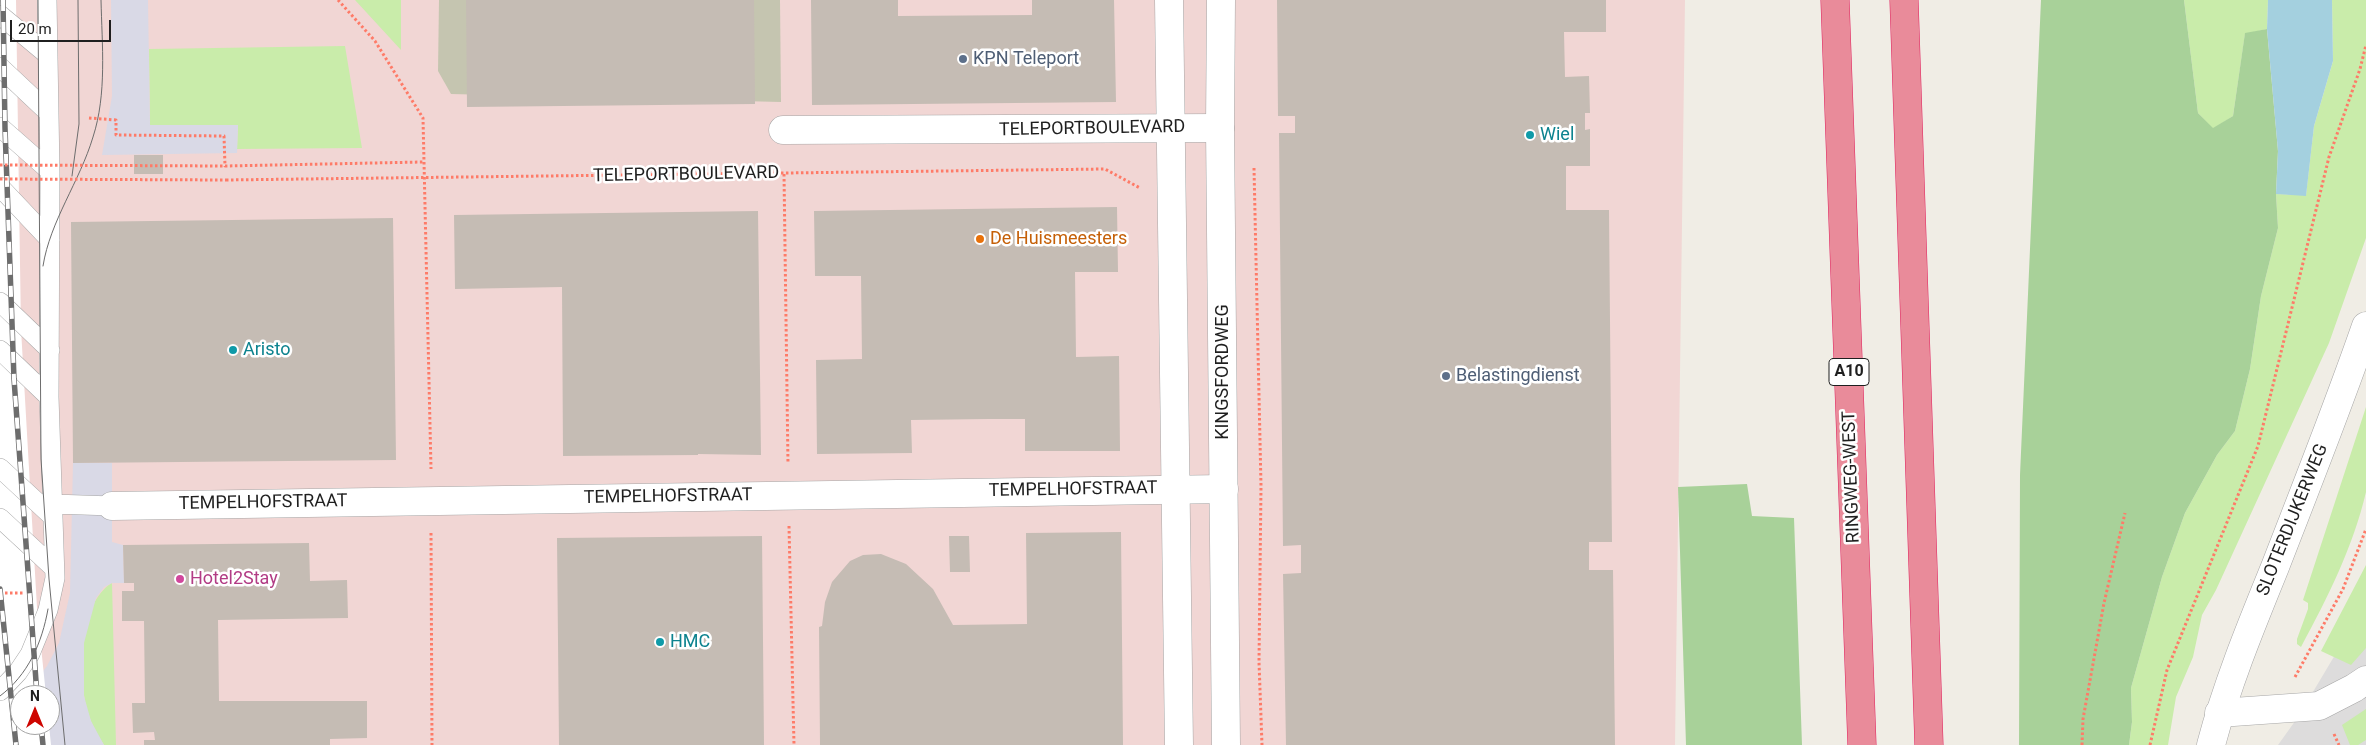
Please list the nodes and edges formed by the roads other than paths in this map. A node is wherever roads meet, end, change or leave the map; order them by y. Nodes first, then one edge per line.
1 (47, 0) edge
2 (1168, 0) edge
3 (1221, 0) edge
4 (1835, 0) edge
5 (1904, 0) edge
6 (0, 15) edge
7 (48, 55) junction
8 (0, 67) edge
9 (49, 113) junction
10 (0, 127) edge
11 (1171, 128) junction
12 (1220, 128) junction
13 (783, 130) dead end
14 (50, 171) junction
15 (0, 187) edge
16 (50, 240) junction
17 (0, 302) edge
18 (2366, 326) edge
19 (0, 350) edge
20 (50, 350) junction
21 (49, 397) junction
22 (0, 468) edge
23 (1177, 488) junction
24 (1224, 488) junction
25 (112, 506) joint
26 (53, 511) junction
27 (0, 518) edge
28 (54, 568) junction
29 (2366, 680) edge
30 (0, 691) edge
31 (2219, 713) junction
32 (1179, 745) edge
33 (1226, 745) edge
34 (1862, 745) edge
35 (1929, 745) edge
36 (2211, 745) edge

1 - 7 lane
2 - 11 street
3 - 12 street, KINGSFORDWEG
4 - 34 highway, RINGWEG-WEST / A10
5 - 35 highway
6 - 7 lane
7 - 9 lane
8 - 9 lane
9 - 14 lane
10 - 14 lane
11 - 12 street, TELEPORTBOULEVARD
11 - 13 street, TELEPORTBOULEVARD
11 - 23 street
12 - 24 street, KINGSFORDWEG
14 - 16 lane
15 - 16 lane
16 - 20 lane
17 - 20 lane
18 - 31 street, SLOTERDIJKERWEG
19 - 21 lane
20 - 21 lane
21 - 26 lane
22 - 26 lane
23 - 24 street, TEMPELHOFSTRAAT
23 - 25 street, TEMPELHOFSTRAAT
23 - 32 street
24 - 33 street, KINGSFORDWEG
25 - 26 lane
26 - 28 lane
27 - 28 lane
28 - 30 lane
29 - 31 street
31 - 36 street, SLOTERDIJKERWEG

